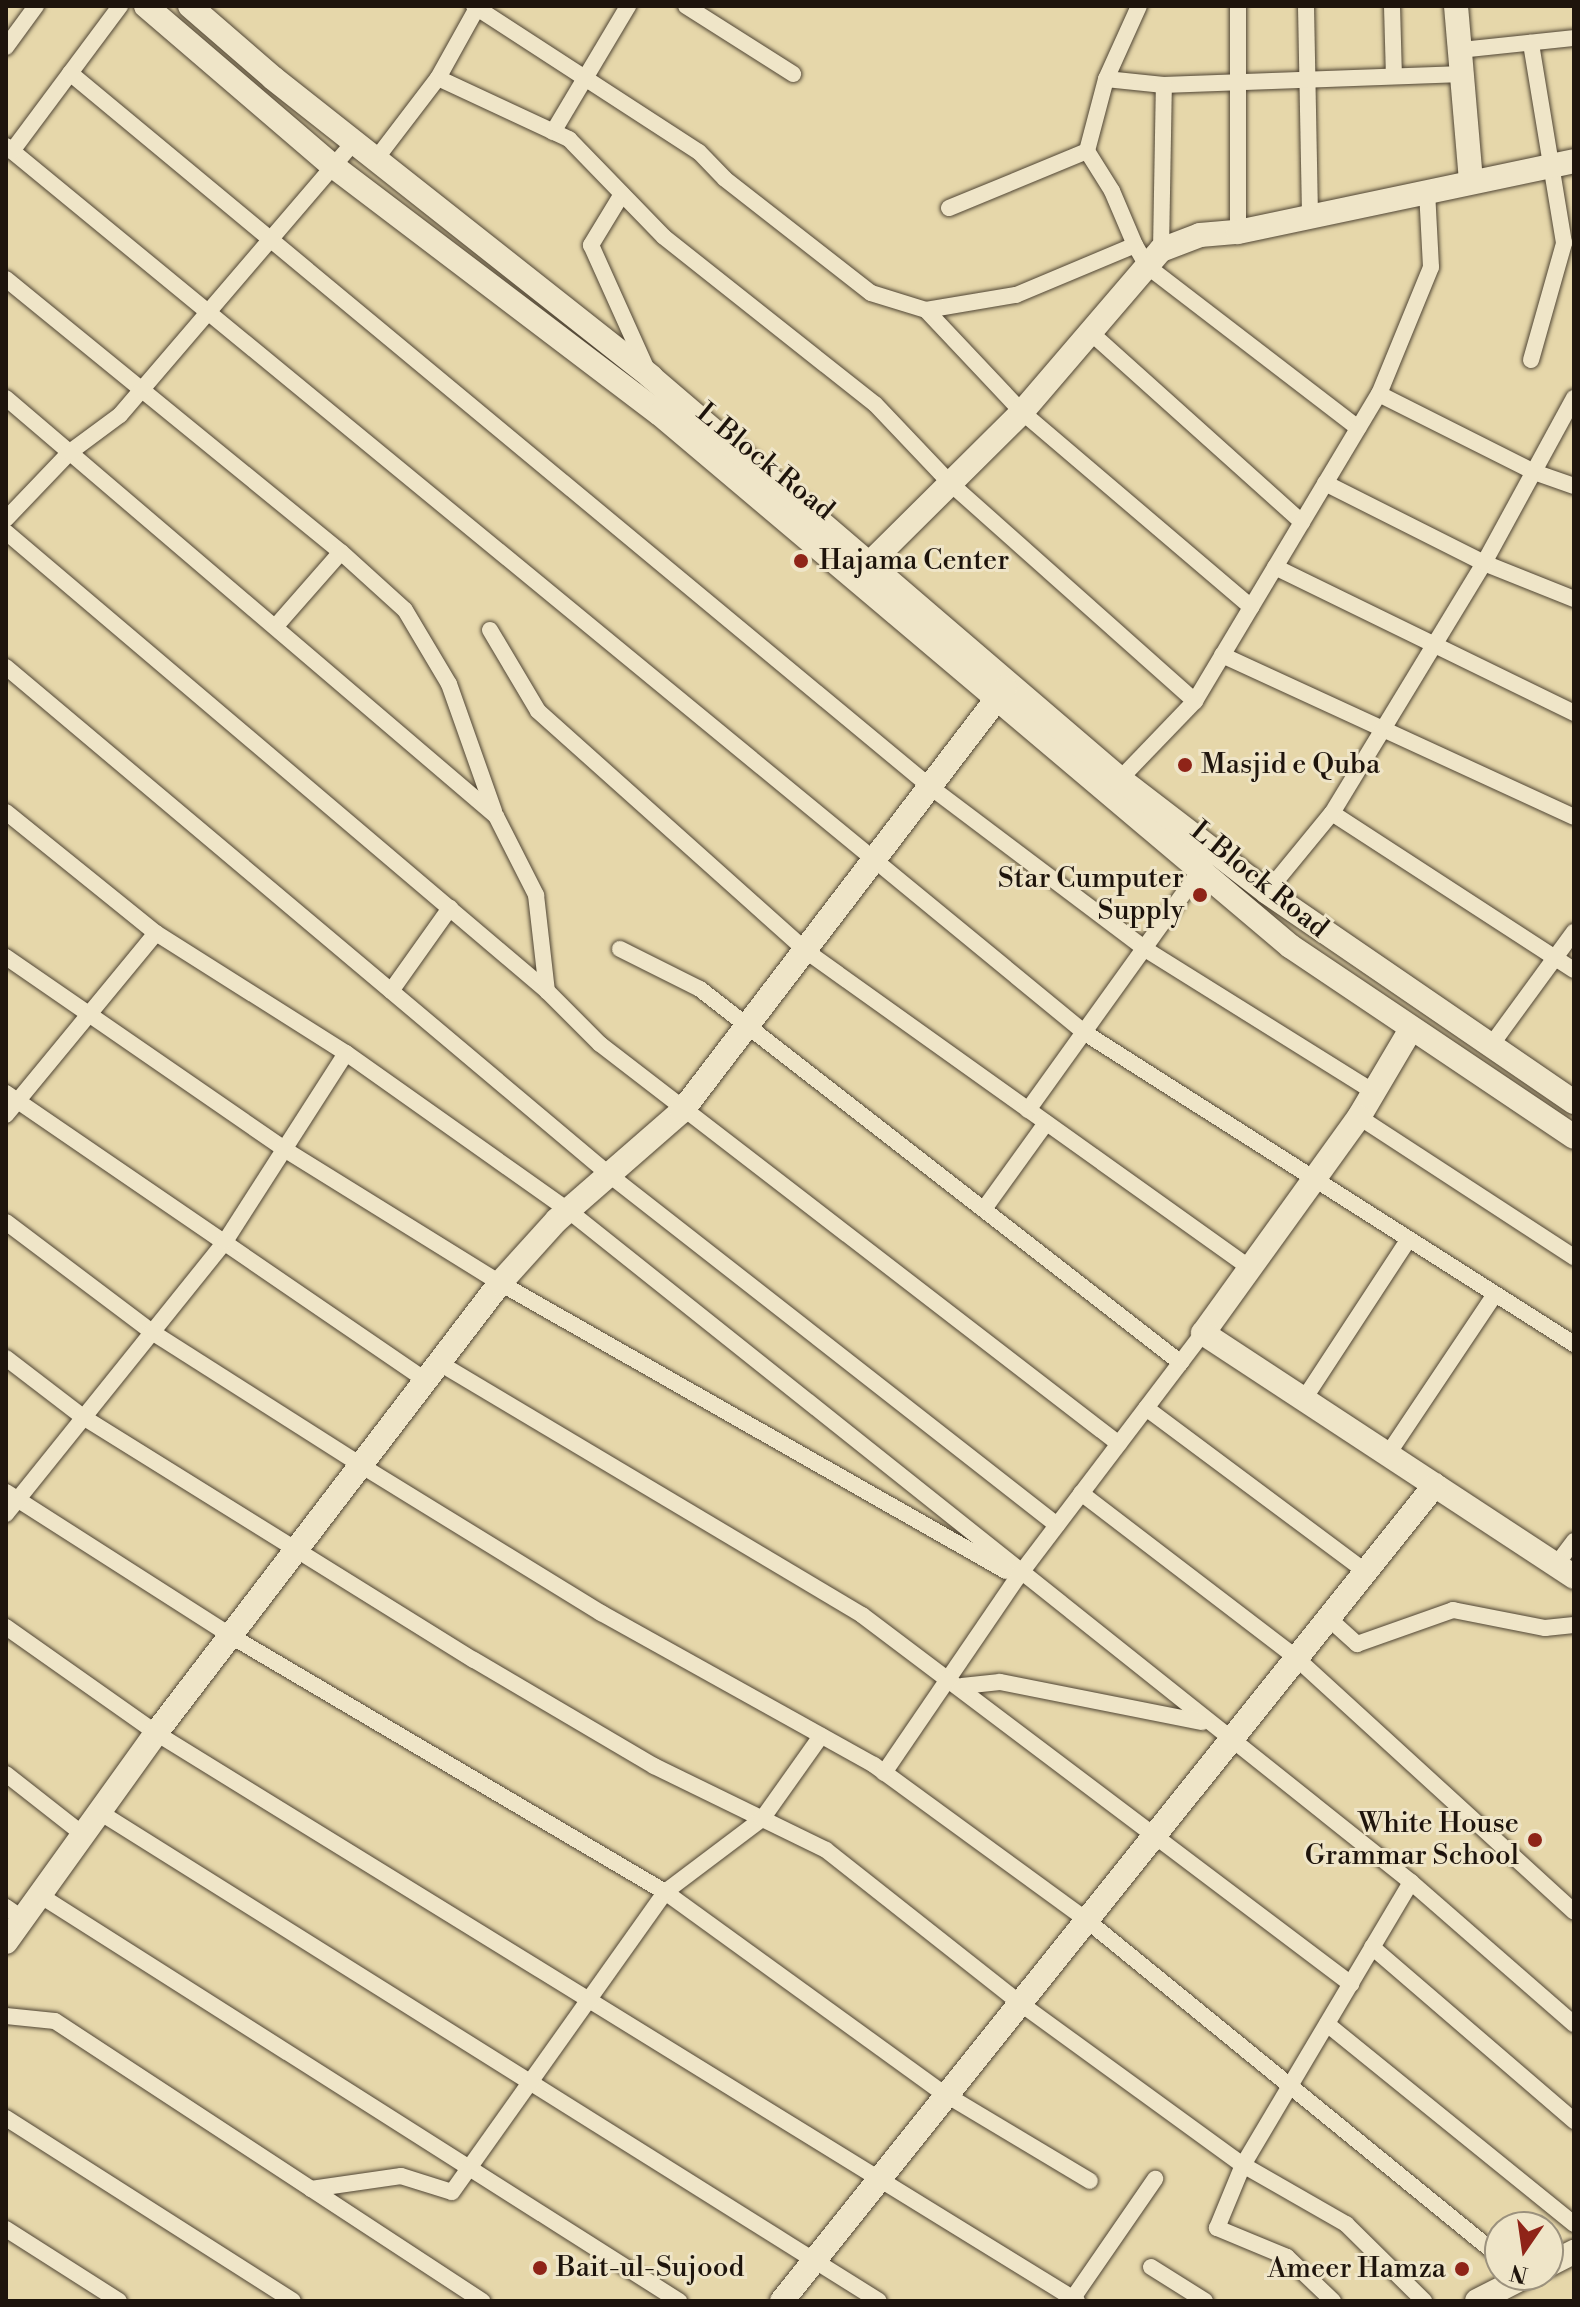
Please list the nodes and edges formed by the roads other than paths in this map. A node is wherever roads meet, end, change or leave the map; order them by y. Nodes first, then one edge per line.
1 (36, 6) edge
2 (120, 6) edge
3 (146, 6) edge
4 (190, 6) edge
5 (628, 6) edge
6 (686, 6) edge
7 (1139, 6) edge
8 (1238, 6) edge
9 (1306, 6) edge
10 (1392, 6) edge
11 (1456, 6) edge
12 (476, 7) edge
13 (1574, 38) edge
14 (1531, 43) junction
15 (6, 47) edge
16 (1461, 62) junction
17 (70, 73) junction
18 (793, 74) dead end
19 (1394, 76) junction
20 (438, 78) junction
21 (585, 78) junction
22 (1106, 79) junction
23 (1307, 79) junction
24 (1237, 81) junction
25 (1164, 85) junction
26 (553, 132) junction
27 (354, 142) junction
28 (9, 148) edge
29 (1087, 151) junction
30 (376, 159) junction
31 (1564, 163) edge
32 (333, 166) junction
33 (1471, 180) junction
34 (1427, 191) junction
35 (622, 194) junction
36 (949, 208) dead end
37 (1310, 217) junction
38 (1238, 232) junction
39 (271, 240) junction
40 (1148, 254) junction
41 (6, 279) edge
42 (926, 310) junction
43 (211, 311) junction
44 (1090, 332) junction
45 (1531, 360) dead end
46 (651, 377) junction
47 (144, 387) junction
48 (1379, 394) junction
49 (6, 398) edge
50 (1574, 398) edge
51 (1022, 412) junction
52 (1358, 428) junction
53 (70, 452) junction
54 (1534, 472) junction
55 (950, 483) junction
56 (1325, 483) junction
57 (1574, 486) edge
58 (6, 519) edge
59 (1302, 522) junction
60 (6, 532) edge
61 (341, 552) junction
62 (871, 562) junction
63 (1484, 563) junction
64 (1275, 567) junction
65 (1574, 599) edge
66 (1251, 607) junction
67 (276, 626) junction
68 (490, 630) dead end
69 (1431, 643) junction
70 (1222, 655) junction
71 (9, 677) edge
72 (1002, 692) junction
73 (1195, 701) junction
74 (1574, 713) edge
75 (1381, 727) junction
76 (1120, 779) junction
77 (929, 786) junction
78 (6, 812) edge
79 (1332, 813) junction
80 (496, 816) junction
81 (1574, 817) edge
82 (874, 860) junction
83 (1206, 862) junction
84 (1267, 892) junction
85 (450, 908) junction
86 (1574, 932) edge
87 (156, 933) junction
88 (620, 949) dead end
89 (1145, 949) junction
90 (806, 951) junction
91 (6, 957) edge
92 (1556, 958) junction
93 (1574, 970) edge
94 (391, 991) junction
95 (547, 991) junction
96 (88, 1016) junction
97 (749, 1025) junction
98 (1411, 1029) junction
99 (1085, 1033) junction
100 (1489, 1048) junction
101 (346, 1053) junction
102 (1374, 1092) junction
103 (12, 1097) edge
104 (1574, 1102) edge
105 (1028, 1110) junction
106 (682, 1111) junction
107 (6, 1115) edge
108 (1359, 1117) junction
109 (1046, 1123) junction
110 (1574, 1137) edge
111 (284, 1149) junction
112 (612, 1177) junction
113 (1313, 1181) junction
114 (984, 1209) junction
115 (569, 1211) junction
116 (6, 1222) edge
117 (226, 1240) junction
118 (1408, 1240) junction
119 (1574, 1257) edge
120 (1250, 1268) junction
121 (500, 1283) junction
122 (1495, 1294) junction
123 (152, 1332) junction
124 (1203, 1333) junction
125 (1574, 1344) edge
126 (6, 1358) edge
127 (1181, 1363) junction
128 (434, 1373) junction
129 (1304, 1399) junction
130 (1146, 1408) junction
131 (83, 1417) junction
132 (1119, 1444) junction
133 (1388, 1454) junction
134 (362, 1466) junction
135 (1435, 1485) junction
136 (1081, 1493) junction
137 (11, 1496) edge
138 (6, 1514) edge
139 (1057, 1525) junction
140 (1574, 1541) edge
141 (295, 1552) junction
142 (1363, 1570) junction
143 (1565, 1571) edge
144 (1019, 1575) junction
145 (1326, 1616) junction
146 (1574, 1625) edge
147 (6, 1627) edge
148 (231, 1636) junction
149 (1294, 1656) junction
150 (956, 1682) junction
151 (1208, 1723) junction
152 (156, 1733) junction
153 (821, 1736) junction
154 (1228, 1739) junction
155 (884, 1773) junction
156 (6, 1774) edge
157 (101, 1813) junction
158 (762, 1819) junction
159 (1151, 1834) junction
160 (85, 1836) junction
161 (1411, 1882) junction
162 (665, 1892) junction
163 (41, 1896) junction
164 (1574, 1912) edge
165 (15, 1913) edge
166 (1084, 1918) junction
167 (6, 1942) edge
168 (1372, 1947) junction
169 (1351, 1984) junction
170 (591, 1999) junction
171 (1017, 2001) junction
172 (6, 2016) edge
173 (1327, 2024) junction
174 (1574, 2024) edge
175 (532, 2083) junction
176 (1290, 2086) junction
177 (943, 2093) junction
178 (6, 2118) edge
179 (1574, 2121) edge
180 (1243, 2165) junction
181 (472, 2169) junction
182 (879, 2175) junction
183 (1155, 2179) dead end
184 (1090, 2181) dead end
185 (311, 2189) junction
186 (1574, 2224) edge
187 (6, 2229) edge
188 (1484, 2244) edge
189 (813, 2259) junction
190 (1151, 2267) dead end
191 (1496, 2291) edge
192 (1075, 2300) edge
193 (119, 2301) edge
194 (293, 2301) edge
195 (482, 2301) edge
196 (679, 2301) edge
197 (782, 2301) edge
198 (879, 2301) edge
199 (1205, 2301) edge
200 (1333, 2301) edge
201 (1424, 2301) edge
202 (1477, 2301) edge

1 - 15 street
2 - 17 street
3 - 32 street, L Block Road
4 - 27 street, L Block Road
5 - 21 street
6 - 18 street
7 - 22 street
8 - 24 street
9 - 23 street
10 - 19 street
11 - 16 street
12 - 20 street
12 - 21 street
13 - 14 street
14 - 16 street
14 - 31 street
16 - 19 street
16 - 33 street
17 - 28 street
17 - 39 street
19 - 23 street
20 - 26 street
20 - 30 street
21 - 26 street
21 - 42 street
22 - 25 street
22 - 29 street
23 - 24 street
23 - 37 street
24 - 25 street
24 - 38 street
25 - 40 street
26 - 35 street
27 - 30 street, L Block Road
27 - 32 street
28 - 43 street
29 - 36 street
29 - 40 street
30 - 46 street, L Block Road
31 - 33 street
31 - 45 street
32 - 39 street
32 - 72 street, L Block Road
33 - 34 street
34 - 37 street
34 - 48 street
35 - 46 street
35 - 55 street
37 - 38 street
38 - 40 street
39 - 43 street
39 - 77 street
40 - 42 street
40 - 44 street
40 - 52 street
41 - 47 street
42 - 51 street
43 - 47 street
43 - 82 street
44 - 51 street
44 - 59 street
46 - 62 street, L Block Road
47 - 53 street
47 - 61 street
48 - 52 street
48 - 54 street
49 - 53 street
50 - 54 street
51 - 55 street
51 - 66 street
52 - 56 street
53 - 58 street
53 - 67 street
54 - 57 street
54 - 63 street
55 - 62 street
55 - 73 street
56 - 59 street
56 - 63 street
59 - 64 street
60 - 85 street
61 - 67 street
61 - 80 street
62 - 72 street, L Block Road
63 - 65 street
63 - 69 street
64 - 66 street
64 - 69 street
66 - 70 street
67 - 80 street
68 - 90 street
69 - 74 street
69 - 75 street
70 - 73 street
70 - 75 street
71 - 94 street
72 - 76 street, L Block Road
72 - 77 street
72 - 83 street, L Block Road
73 - 76 street
75 - 79 street
75 - 81 street
76 - 83 street, L Block Road
77 - 82 street
77 - 89 street
78 - 87 street
79 - 84 street
79 - 92 street
80 - 95 street
82 - 90 street
82 - 99 street
83 - 84 street, L Block Road
83 - 89 street
83 - 98 street, L Block Road
84 - 100 street, L Block Road
85 - 94 street
85 - 95 street
86 - 92 street
87 - 96 street
87 - 101 street
88 - 97 street
89 - 99 street
89 - 102 street
90 - 97 street
90 - 105 street
91 - 96 street
92 - 93 street
92 - 100 street
94 - 112 street
95 - 106 street
96 - 103 street
96 - 111 street
97 - 106 street
97 - 114 street
98 - 102 street
98 - 110 street, L Block Road
99 - 105 street
99 - 113 street
100 - 104 street, L Block Road
101 - 111 street
101 - 115 street
102 - 108 street
103 - 107 street
103 - 117 street
105 - 109 street
106 - 112 street
106 - 132 street
108 - 113 street
108 - 119 street
109 - 114 street
109 - 120 street
111 - 117 street
111 - 121 street
112 - 115 street
112 - 139 street
113 - 118 street
113 - 120 street
114 - 127 street
115 - 121 street
115 - 144 street
116 - 123 street
117 - 123 street
117 - 128 street
118 - 122 street
118 - 129 street
120 - 124 street
121 - 128 street
121 - 144 street
122 - 125 street
122 - 133 street
123 - 131 street
123 - 134 street
124 - 127 street
124 - 129 street
126 - 131 street
127 - 130 street
128 - 134 street
128 - 150 street
129 - 133 street
130 - 132 street
130 - 142 street
131 - 137 street
131 - 141 street
132 - 136 street
133 - 135 street
134 - 141 street
134 - 153 street
135 - 142 street
135 - 143 street
136 - 139 street
136 - 149 street
137 - 138 street
137 - 148 street
139 - 144 street
140 - 143 street
141 - 148 street
141 - 158 street
142 - 145 street
144 - 150 street
144 - 151 street
145 - 146 street
145 - 149 street
147 - 152 street
148 - 152 street
148 - 162 street
149 - 154 street
149 - 164 street
150 - 151 street
150 - 155 street
150 - 159 street
151 - 154 street
152 - 157 street
152 - 170 street
153 - 155 street
153 - 158 street
154 - 159 street
154 - 161 street
155 - 166 street
156 - 160 street
157 - 160 street
157 - 175 street
158 - 162 street
158 - 171 street
159 - 166 street
159 - 169 street
160 - 163 street
161 - 168 street
161 - 174 street
162 - 170 street
162 - 177 street
163 - 165 street
163 - 181 street
165 - 167 street
166 - 171 street
166 - 176 street
168 - 169 street
168 - 179 street
169 - 173 street
170 - 175 street
170 - 182 street
171 - 177 street
171 - 180 street
172 - 185 street
173 - 176 street
173 - 186 street
175 - 181 street
175 - 189 street
176 - 180 street
176 - 188 street
177 - 182 street
177 - 184 street
178 - 194 street
180 - 200 street
180 - 201 street
181 - 185 street
181 - 196 street
182 - 189 street
182 - 192 street
183 - 192 street
185 - 195 street
187 - 193 street
189 - 197 street
189 - 198 street
190 - 199 street
191 - 202 street

